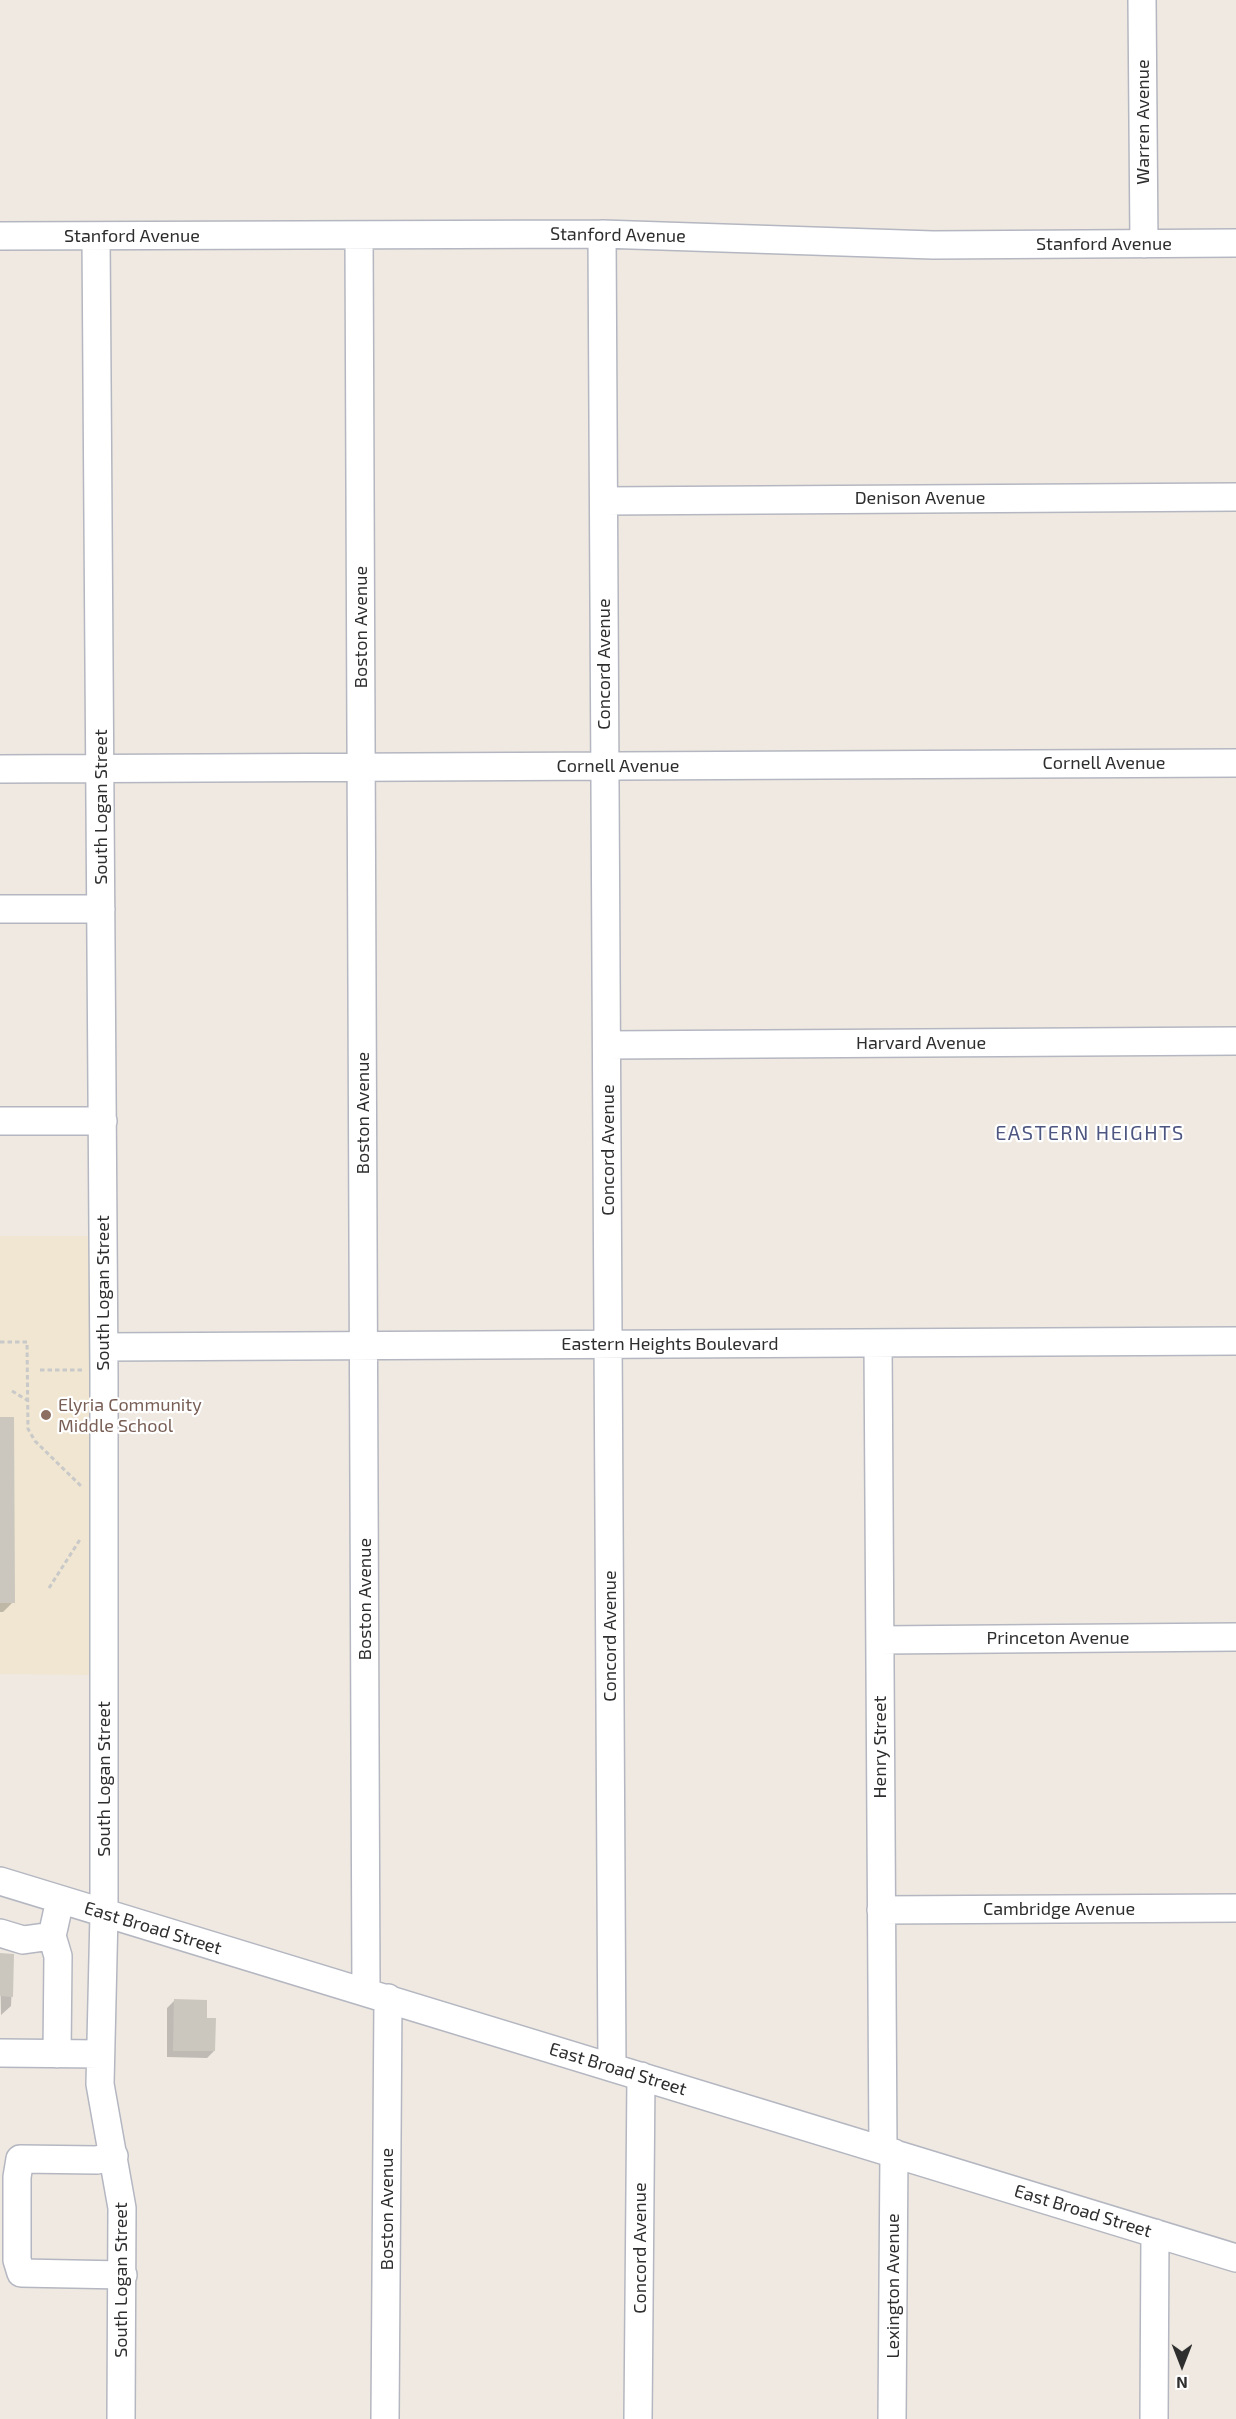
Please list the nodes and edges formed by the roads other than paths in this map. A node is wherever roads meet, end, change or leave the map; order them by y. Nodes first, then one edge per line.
1 (1142, 0) edge
2 (602, 234) junction
3 (359, 235) junction
4 (96, 236) junction
5 (0, 237) edge
6 (1236, 243) edge
7 (1144, 244) junction
8 (1236, 496) edge
9 (604, 501) junction
10 (1236, 763) edge
11 (605, 766) junction
12 (362, 767) junction
13 (0, 769) edge
14 (101, 769) junction
15 (0, 909) edge
16 (101, 909) junction
17 (1236, 1041) edge
18 (607, 1045) junction
19 (0, 1121) edge
20 (103, 1121) junction
21 (1236, 1341) edge
22 (878, 1343) junction
23 (609, 1345) junction
24 (364, 1346) junction
25 (104, 1347) junction
26 (1236, 1637) edge
27 (880, 1640) junction
28 (0, 1881) edge
29 (60, 1900) junction
30 (1236, 1908) edge
31 (881, 1910) junction
32 (104, 1914) junction
33 (0, 1933) edge
34 (55, 1946) junction
35 (377, 1995) junction
36 (0, 2053) edge
37 (57, 2054) junction
38 (100, 2054) junction
39 (612, 2067) junction
40 (641, 2076) junction
41 (888, 2152) junction
42 (114, 2156) junction
43 (1155, 2233) junction
44 (1236, 2258) edge
45 (123, 2275) junction
46 (121, 2419) edge
47 (385, 2419) edge
48 (638, 2419) edge
49 (892, 2419) edge
50 (1154, 2419) edge

1 - 7 street, Warren Avenue
2 - 3 street, Stanford Avenue
2 - 7 street, Stanford Avenue
2 - 9 street, Concord Avenue
3 - 4 street, Stanford Avenue
3 - 12 street, Boston Avenue
4 - 5 street, Stanford Avenue
4 - 14 street, South Logan Street
6 - 7 street, Stanford Avenue
8 - 9 street, Denison Avenue
9 - 11 street, Concord Avenue
10 - 11 street, Cornell Avenue
11 - 12 street, Cornell Avenue
11 - 18 street, Concord Avenue
12 - 14 street, Cornell Avenue
12 - 24 street, Boston Avenue
13 - 14 street, Cornell Avenue
14 - 16 street, South Logan Street
15 - 16 street
16 - 20 street, South Logan Street
17 - 18 street, Harvard Avenue
18 - 23 street, Concord Avenue
19 - 20 street
20 - 25 street, South Logan Street
21 - 22 street, Eastern Heights Boulevard
22 - 23 street, Eastern Heights Boulevard
22 - 27 street, Henry Street
23 - 24 street, Eastern Heights Boulevard
23 - 39 street, Concord Avenue
24 - 25 street, Eastern Heights Boulevard
24 - 35 street, Boston Avenue
25 - 32 street, South Logan Street
26 - 27 street, Princeton Avenue
27 - 31 street, Henry Street
28 - 29 street, East Broad Street
29 - 32 street, East Broad Street
29 - 34 street
30 - 31 street, Cambridge Avenue
31 - 41 street, Henry Street
32 - 35 street, East Broad Street
32 - 38 street, South Logan Street
33 - 34 street
34 - 37 street
35 - 39 street, East Broad Street
35 - 47 street, Boston Avenue
36 - 37 street
37 - 38 street
38 - 42 street, South Logan Street
39 - 40 street, East Broad Street
40 - 41 street, East Broad Street
40 - 48 street, Concord Avenue
41 - 43 street, East Broad Street
41 - 49 street, Lexington Avenue
42 - 45 street, South Logan Street
42 - 45 street
43 - 44 street, East Broad Street
43 - 50 street
45 - 46 street, South Logan Street

